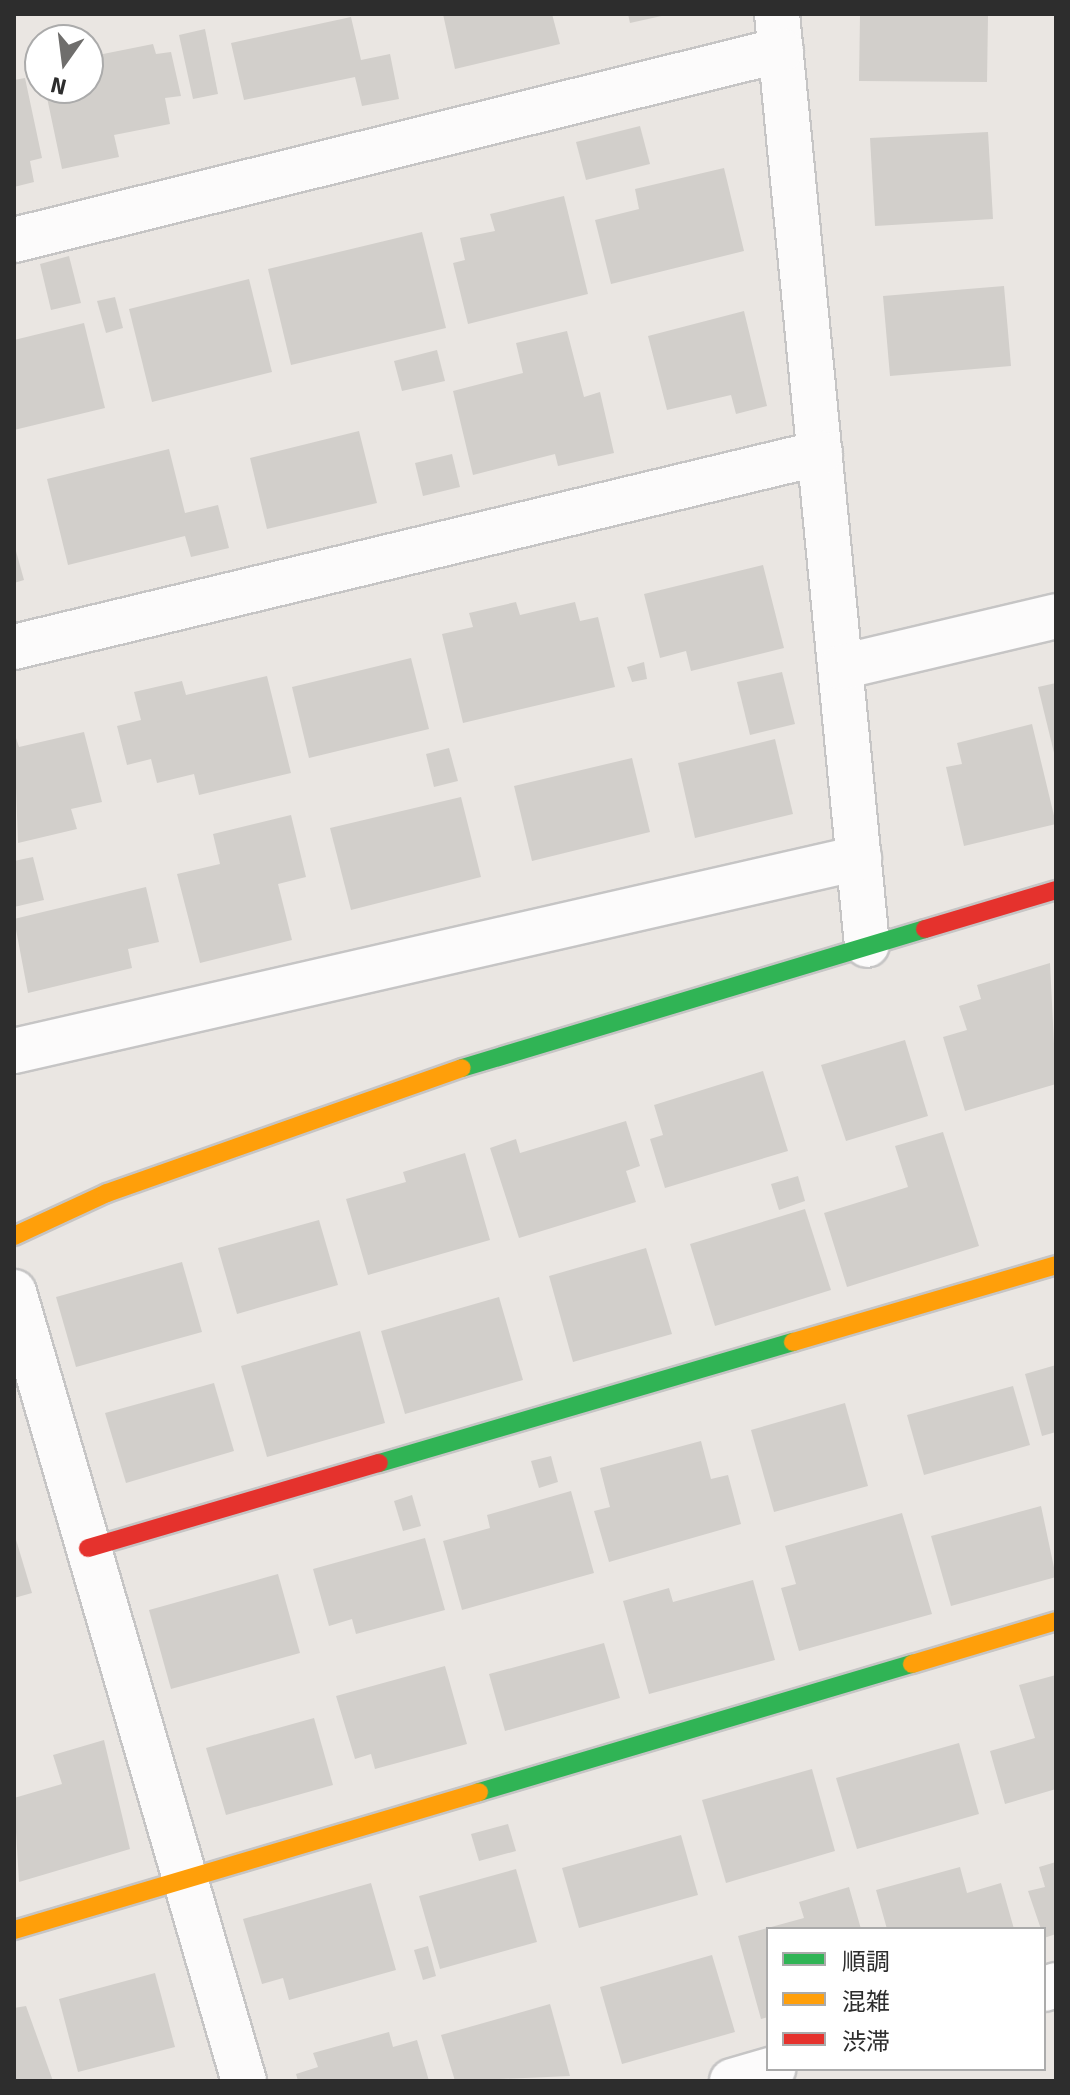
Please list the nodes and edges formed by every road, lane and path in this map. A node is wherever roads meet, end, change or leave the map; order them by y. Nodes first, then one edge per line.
1 (779, 32) edge
2 (14, 240) edge
3 (820, 453) junction
4 (1056, 616) edge
5 (14, 647) edge
6 (841, 667) junction
7 (859, 858) junction
8 (1056, 890) edge
9 (867, 945) junction
10 (14, 1051) edge
11 (14, 1236) edge
12 (1056, 1265) edge
13 (14, 1292) edge
14 (88, 1548) junction
15 (1056, 1621) edge
16 (184, 1876) junction
17 (14, 1930) edge
18 (766, 2071) edge
19 (244, 2081) edge
20 (732, 2081) edge

1 - 2 street
1 - 3 street
3 - 5 street
3 - 6 street
4 - 6 street
6 - 7 street
7 - 9 street
7 - 10 street
8 - 9 street
9 - 11 street
12 - 14 street
13 - 14 street
14 - 16 street
15 - 16 street
16 - 17 street
16 - 19 street
18 - 20 street

